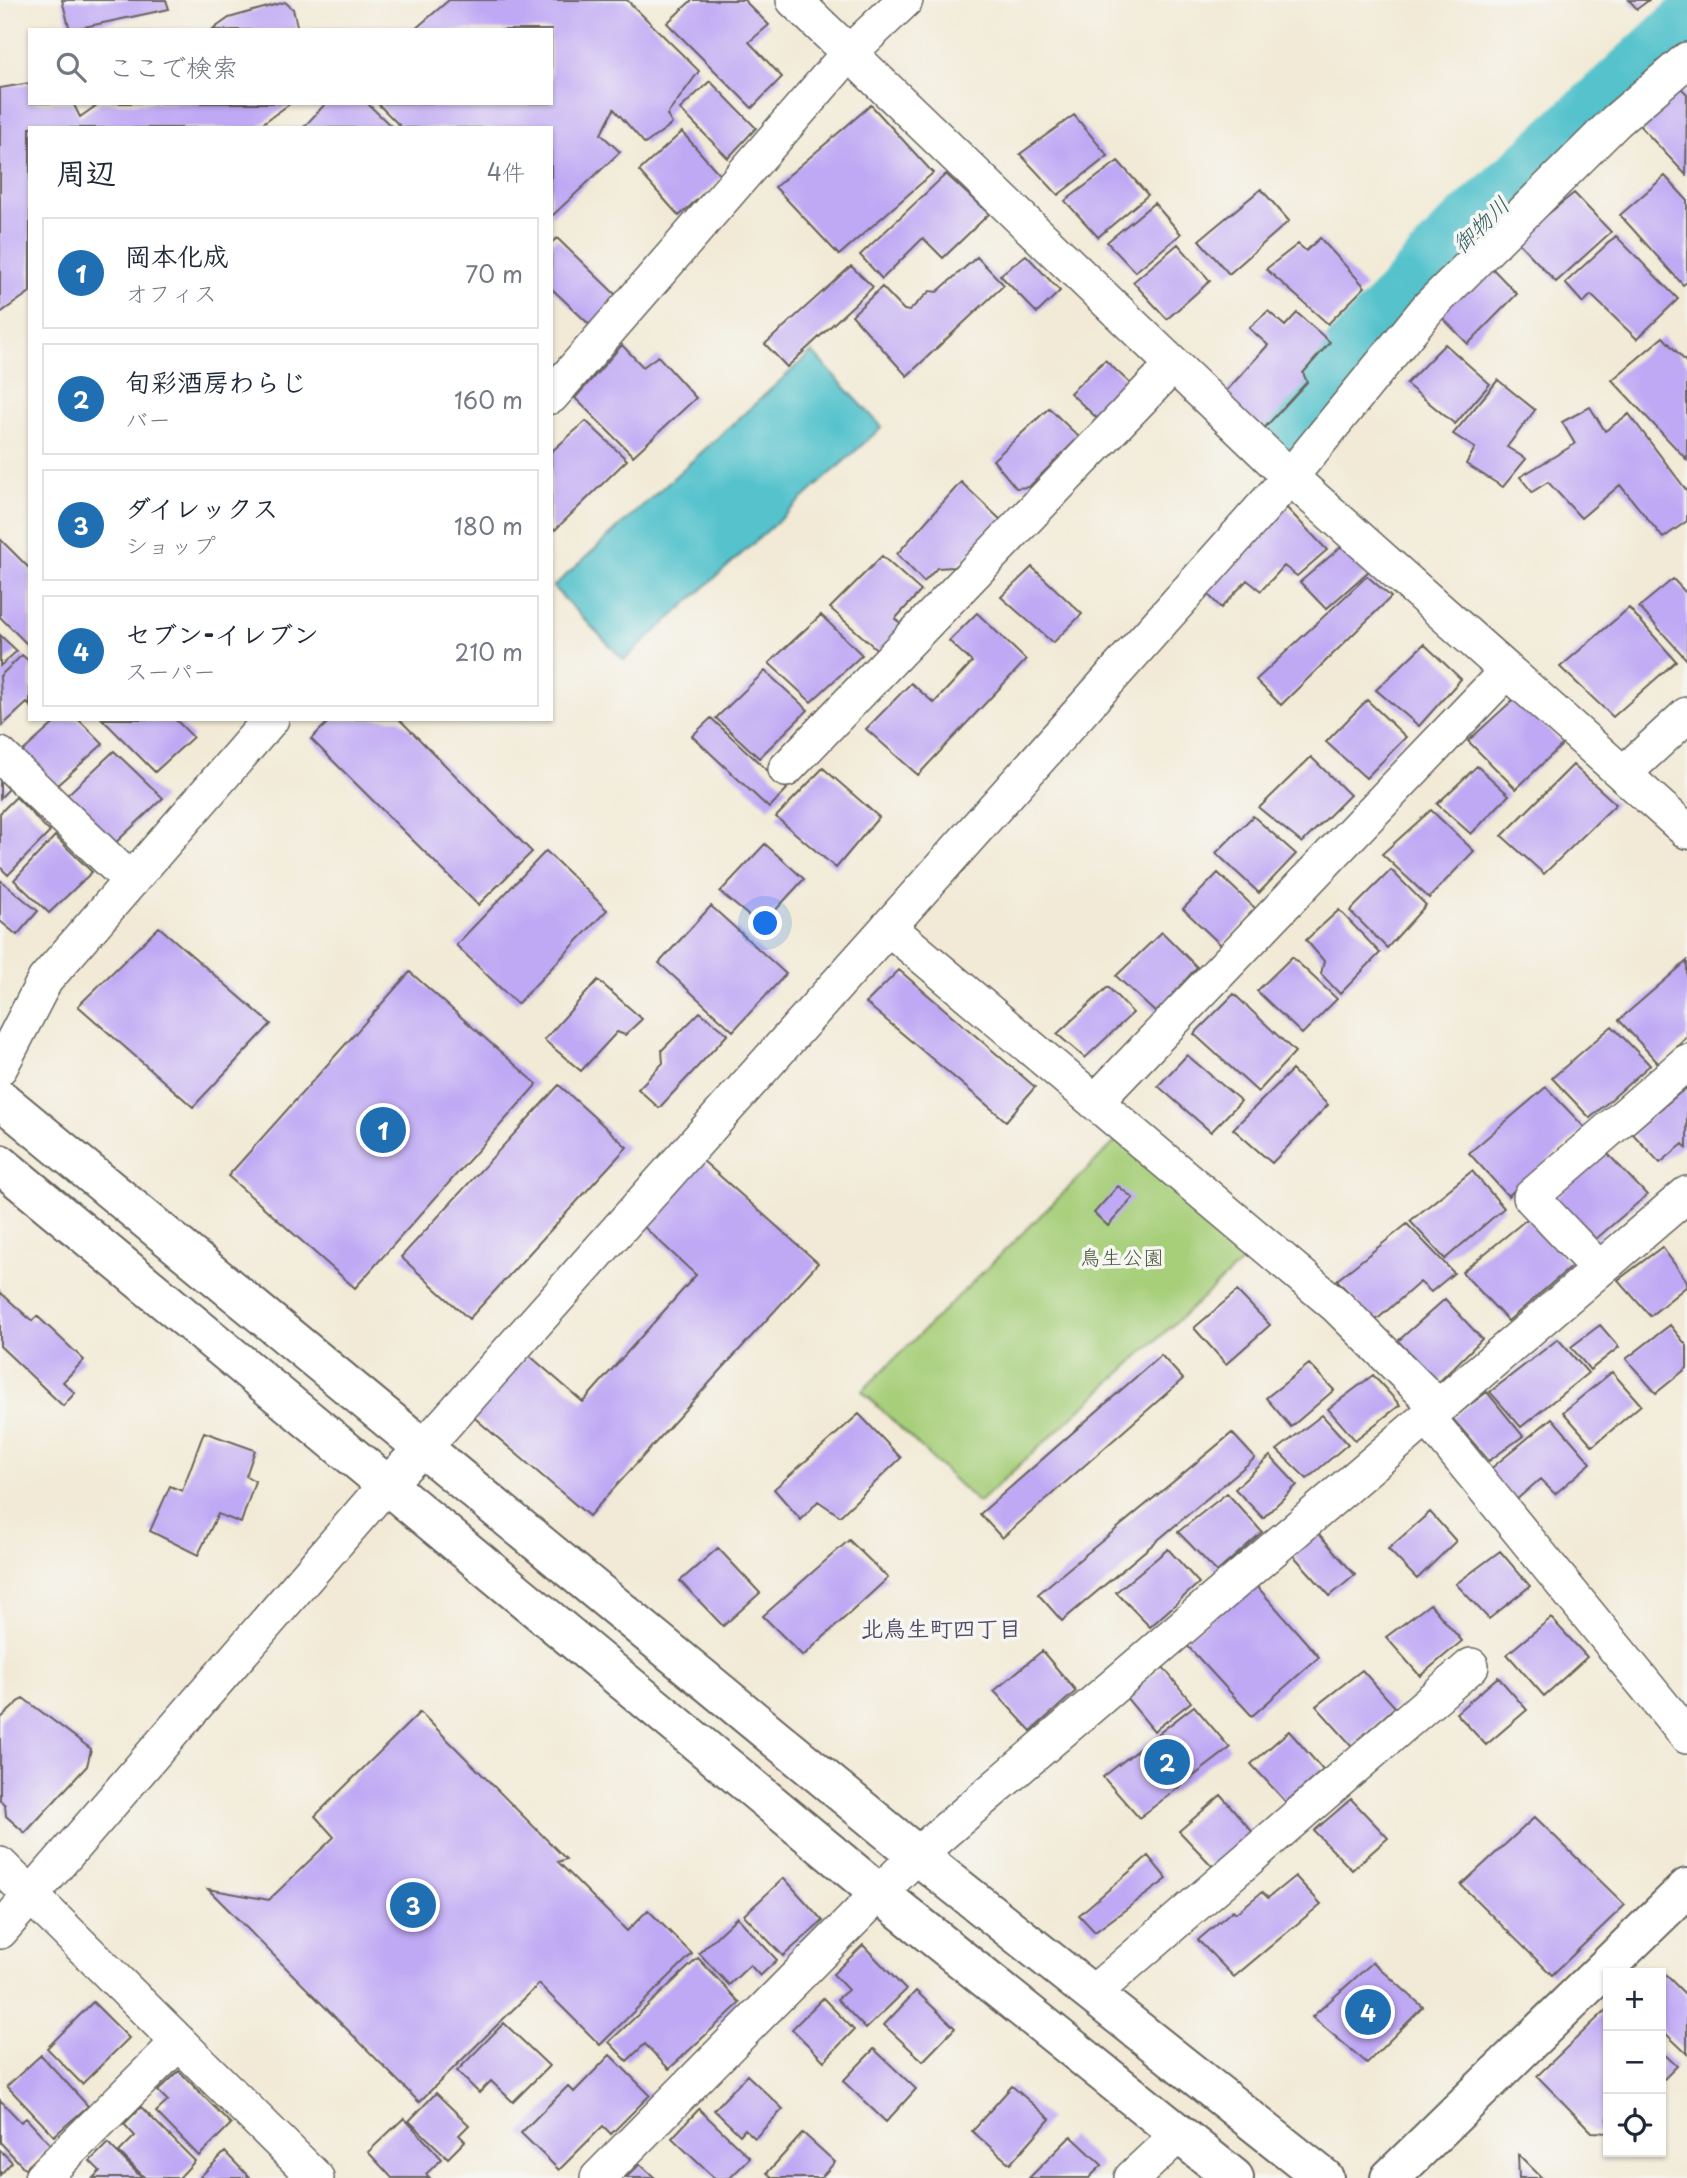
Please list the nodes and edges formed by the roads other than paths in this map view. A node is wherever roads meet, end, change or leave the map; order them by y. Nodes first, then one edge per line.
1 (794, 0) edge
2 (905, 0) edge
3 (849, 53) junction
4 (1687, 60) edge
5 (1173, 365) junction
6 (553, 394) edge
7 (1290, 477) junction
8 (1507, 671) junction
9 (1687, 715) edge
10 (269, 721) edge
11 (0, 755) edge
12 (786, 769) dead end
13 (1623, 774) junction
14 (1687, 831) edge
15 (131, 881) junction
16 (888, 927) junction
17 (9, 1025) edge
18 (1687, 1062) edge
19 (0, 1067) edge
20 (0, 1099) edge
21 (1095, 1102) junction
22 (0, 1164) edge
23 (1687, 1194) edge
24 (1599, 1269) junction
25 (1432, 1412) junction
26 (425, 1447) junction
27 (385, 1486) junction
28 (1471, 1666) dead end
29 (1687, 1736) edge
30 (917, 1855) junction
31 (0, 1865) edge
32 (1687, 1888) edge
33 (879, 1893) junction
34 (33, 1896) junction
35 (0, 1931) edge
36 (1092, 1994) junction
37 (179, 2042) junction
38 (1179, 2134) junction
39 (42, 2178) edge
40 (316, 2178) edge
41 (598, 2178) edge
42 (1132, 2178) edge
43 (1234, 2178) edge
44 (1324, 2178) edge
45 (1390, 2178) edge

1 - 3 street
2 - 3 street
3 - 5 street
3 - 6 street
4 - 7 street
5 - 7 street
5 - 12 street
7 - 8 street
7 - 16 street
8 - 13 street
8 - 21 street
9 - 13 street
10 - 15 street
11 - 15 street
13 - 14 street
15 - 17 street
16 - 21 street
16 - 26 street
17 - 19 street
18 - 24 street
20 - 26 street
21 - 25 street
22 - 27 street
23 - 24 street
24 - 25 street
25 - 29 street
25 - 30 street
26 - 27 street
26 - 30 street
27 - 33 street
27 - 34 street
28 - 36 street
30 - 33 street
30 - 36 street
31 - 34 street
32 - 45 street
33 - 38 street
33 - 41 street
34 - 35 street
34 - 37 street
36 - 44 street
37 - 39 street
37 - 40 street
38 - 42 street
38 - 43 street

